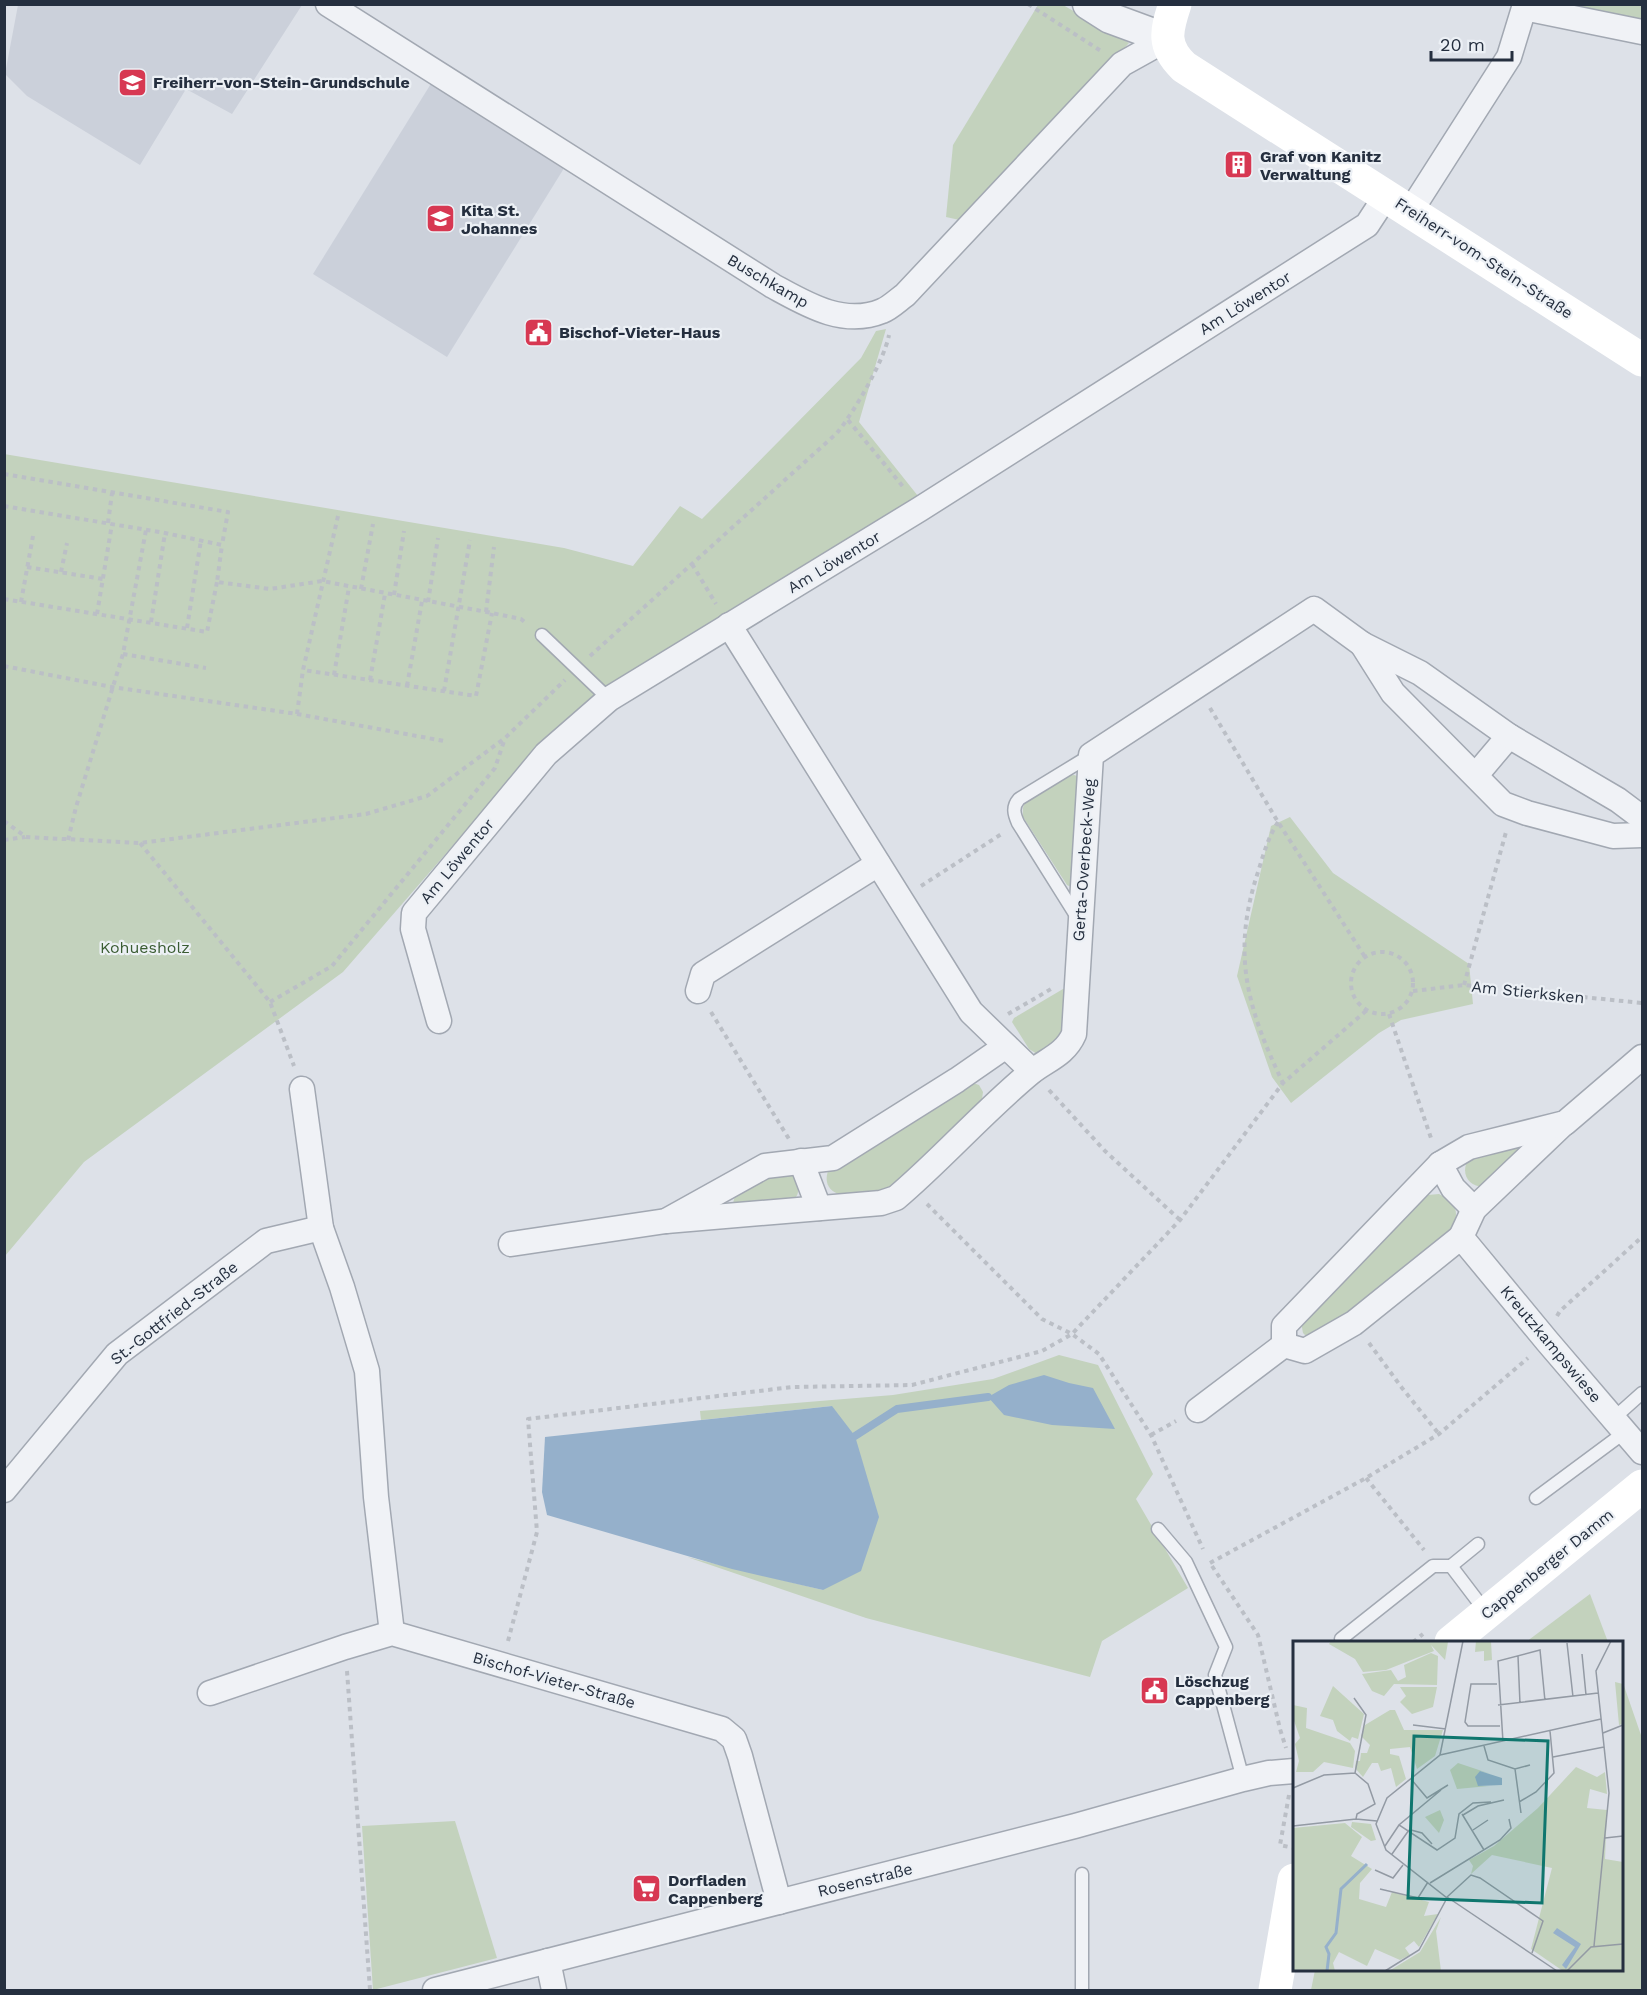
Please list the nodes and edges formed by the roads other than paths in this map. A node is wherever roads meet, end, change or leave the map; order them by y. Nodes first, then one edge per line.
1 (328, 4) edge
2 (1088, 4) edge
3 (1175, 4) edge
4 (1519, 6) edge
5 (1642, 32) edge
6 (1167, 39) junction
7 (1398, 204) junction
8 (1642, 360) edge
9 (729, 625) junction
10 (542, 635) road end
11 (1362, 644) junction
12 (609, 699) junction
13 (1509, 736) junction
14 (1091, 755) junction
15 (1476, 776) junction
16 (1642, 818) edge
17 (1642, 835) edge
18 (878, 864) junction
19 (1080, 921) junction
20 (698, 991) road end
21 (439, 1022) dead end
22 (1006, 1046) junction
23 (1642, 1057) edge
24 (1032, 1071) junction
25 (302, 1089) road end
26 (1565, 1123) junction
27 (801, 1161) junction
28 (1440, 1164) junction
29 (819, 1208) junction
30 (1474, 1209) junction
31 (666, 1221) junction
32 (321, 1228) junction
33 (1461, 1237) junction
34 (511, 1244) dead end
35 (1284, 1345) junction
36 (1642, 1392) edge
37 (1198, 1410) dead end
38 (1619, 1425) junction
39 (1642, 1452) edge
40 (1642, 1486) edge
41 (4, 1490) edge
42 (1536, 1498) dead end
43 (1158, 1528) dead end
44 (1478, 1544) dead end
45 (1451, 1566) junction
46 (1487, 1613) junction
47 (392, 1633) junction
48 (1341, 1639) dead end
49 (1452, 1641) edge
50 (210, 1693) dead end
51 (1293, 1771) edge
52 (1243, 1779) junction
53 (1082, 1874) dead end
54 (1293, 1886) edge
55 (779, 1902) junction
56 (548, 1961) junction
57 (435, 1990) edge
58 (554, 1990) edge
59 (1082, 1990) edge
60 (1275, 1990) edge

1 - 6 street, Buschkamp
2 - 6 street
3 - 6 main road
4 - 5 street
4 - 7 street, Am Löwentor
6 - 7 main road, Freiherr-vom-Stein-Straße
7 - 8 main road, Freiherr-vom-Stein-Straße
7 - 9 street, Am Löwentor
9 - 12 street, Am Löwentor
9 - 18 street
10 - 12 lane
11 - 13 street
11 - 14 street, Gerta-Overbeck-Weg
11 - 15 street
12 - 21 street, Am Löwentor
13 - 15 street
13 - 16 street
14 - 19 street, Gerta-Overbeck-Weg
14 - 19 lane
15 - 17 street
18 - 20 street
18 - 22 street
19 - 24 street, Gerta-Overbeck-Weg
22 - 24 street
22 - 27 street, Gerta-Overbeck-Weg
23 - 26 street
24 - 29 street, Gerta-Overbeck-Weg
25 - 32 street
26 - 28 street
26 - 30 street
27 - 29 street
27 - 31 street, Gerta-Overbeck-Weg
28 - 30 street
28 - 35 street
29 - 31 street, Gerta-Overbeck-Weg
30 - 33 street
31 - 34 street, Gerta-Overbeck-Weg
32 - 41 street, St.-Gottfried-Straße
32 - 47 street
33 - 35 street
33 - 38 street, Kreutzkampswiese
35 - 37 street
36 - 38 lane
38 - 39 street, Kreutzkampswiese
38 - 42 lane
40 - 46 main road, Cappenberger Damm
43 - 52 lane
44 - 45 lane
45 - 46 lane
45 - 48 lane
46 - 49 main road, Cappenberger Damm
47 - 50 street
47 - 55 street, Bischof-Vieter-Straße
51 - 52 street, Rosenstraße
52 - 55 street, Rosenstraße
53 - 59 lane
54 - 60 main road
55 - 56 street, Rosenstraße
56 - 57 street, Rosenstraße
56 - 58 street

